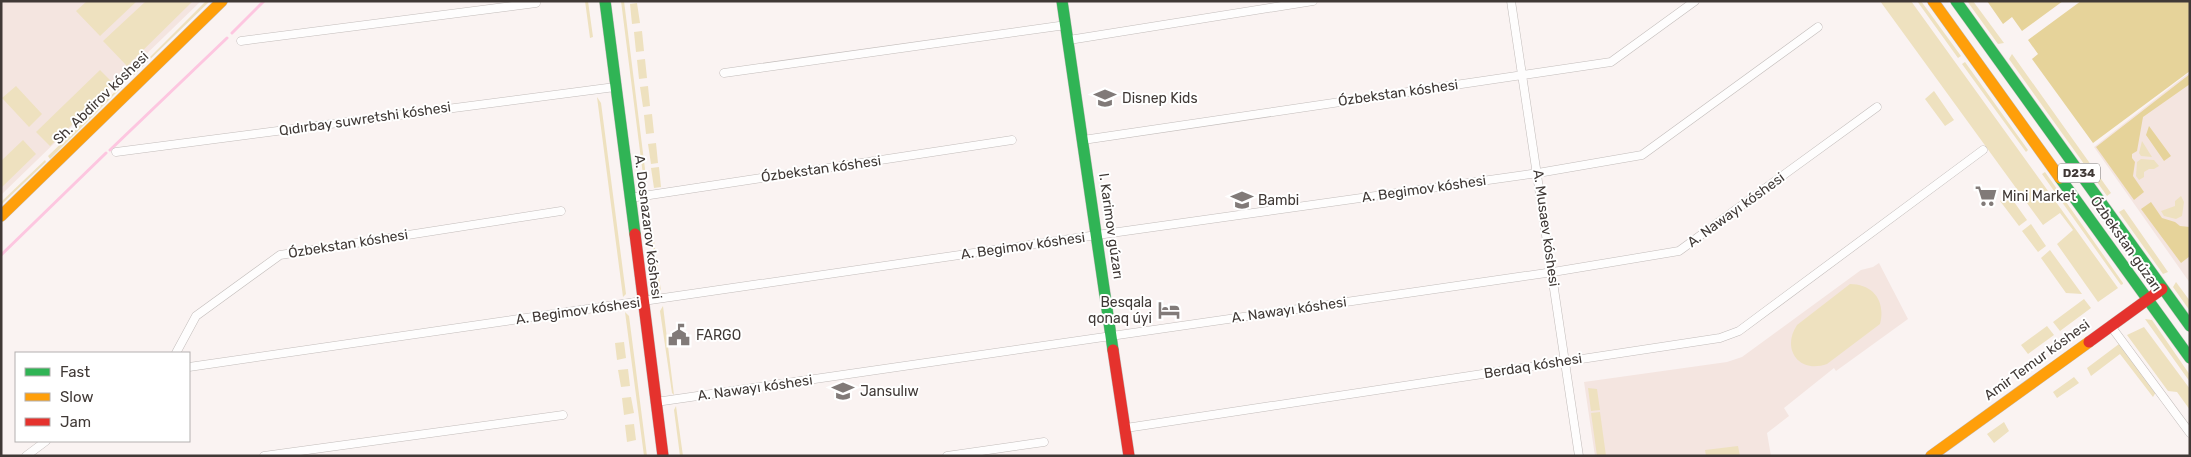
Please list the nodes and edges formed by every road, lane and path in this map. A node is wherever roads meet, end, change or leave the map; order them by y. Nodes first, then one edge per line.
1 (222, 1) edge
2 (604, 1) edge
3 (1062, 1) edge
4 (1313, 1) edge
5 (1520, 1) edge
6 (1695, 1) edge
7 (1933, 1) edge
8 (1956, 1) edge
9 (536, 4) dead end
10 (1512, 4) edge
11 (1066, 24) junction
12 (1818, 26) dead end
13 (1069, 40) junction
14 (242, 41) dead end
15 (724, 73) dead end
16 (1522, 74) junction
17 (615, 87) junction
18 (1877, 107) dead end
19 (1012, 140) dead end
20 (1083, 140) junction
21 (1983, 150) dead end
22 (116, 152) dead end
23 (1538, 173) junction
24 (630, 198) junction
25 (561, 211) dead end
26 (1, 216) edge
27 (1097, 235) junction
28 (1552, 272) junction
29 (2162, 289) junction
30 (2147, 300) junction
31 (643, 301) junction
32 (2110, 325) junction
33 (2190, 326) edge
34 (1111, 336) junction
35 (177, 352) edge
36 (2190, 358) edge
37 (1566, 361) junction
38 (190, 367) edge
39 (656, 402) junction
40 (563, 415) dead end
41 (1126, 428) junction
42 (2190, 433) edge
43 (45, 442) edge
44 (1044, 442) dead end
45 (26, 456) edge
46 (264, 456) edge
47 (663, 456) edge
48 (947, 456) edge
49 (1129, 456) edge
50 (1579, 456) edge
51 (1931, 456) edge

1 - 26 main road, Sh. Abdirov kóshesi
2 - 17 main road, A. Dosnazarov kóshesi
3 - 11 main road, I. Karimov gúzarı
4 - 13 street
5 - 10 street
6 - 16 street, Ózbekstan kóshesi
7 - 30 main road, Ózbekstan gúzarı / D234
8 - 29 main road, Ózbekstan gúzarı / D234
9 - 14 street
10 - 16 street, A. Musaev kóshesi
11 - 13 main road, I. Karimov gúzarı
11 - 15 street
12 - 23 street, A. Begimov kóshesi
13 - 20 main road, I. Karimov gúzarı
16 - 20 street, Ózbekstan kóshesi
16 - 23 street, A. Musaev kóshesi
17 - 22 street, Qıdırbay suwretshi kóshesi
17 - 24 main road, A. Dosnazarov kóshesi
18 - 28 street, A. Nawayı kóshesi
19 - 24 street, Ózbekstan kóshesi
20 - 27 main road, I. Karimov gúzarı
21 - 37 street, Berdaq kóshesi
23 - 27 street, A. Begimov kóshesi
23 - 28 street, A. Musaev kóshesi
24 - 31 main road, A. Dosnazarov kóshesi
25 - 35 street, Ózbekstan kóshesi
27 - 31 street, A. Begimov kóshesi
27 - 34 main road, I. Karimov gúzarı
28 - 34 street, A. Nawayı kóshesi
28 - 37 street, A. Musaev kóshesi
29 - 30 main road, Amir Temur kóshesi
29 - 33 main road, Ózbekstan gúzarı / D234
30 - 32 main road, Amir Temur kóshesi
30 - 36 main road, Ózbekstan gúzarı / D234
31 - 38 street, A. Begimov kóshesi
31 - 39 main road, A. Dosnazarov kóshesi
32 - 42 street
32 - 51 main road, Amir Temur kóshesi
34 - 39 street, A. Nawayı kóshesi
34 - 41 main road, I. Karimov gúzarı
37 - 41 street, Berdaq kóshesi
37 - 50 street, A. Musaev kóshesi
39 - 47 main road, A. Dosnazarov kóshesi
40 - 46 street
41 - 49 main road, I. Karimov gúzarı
43 - 45 street
44 - 48 street

